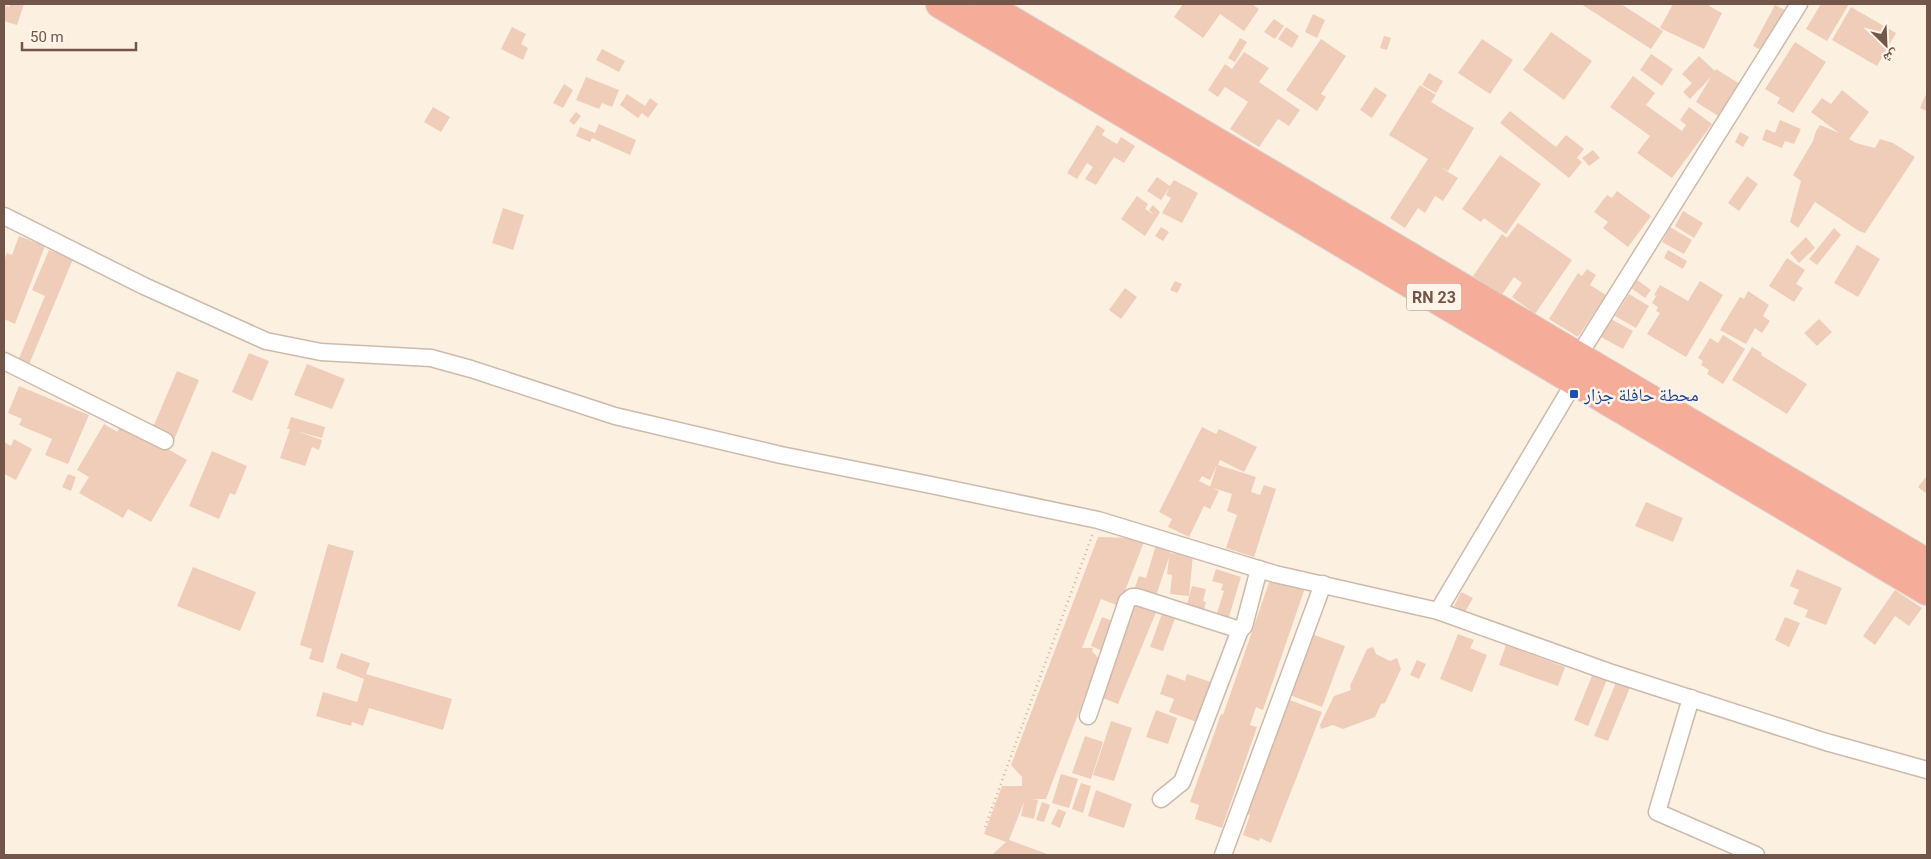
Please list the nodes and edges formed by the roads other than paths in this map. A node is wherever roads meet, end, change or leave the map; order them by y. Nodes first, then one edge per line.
1 (940, 4) edge
2 (984, 4) edge
3 (1799, 4) edge
4 (4, 216) edge
5 (1579, 355) junction
6 (4, 361) edge
7 (1575, 381) junction
8 (165, 441) dead end
9 (1927, 563) edge
10 (1259, 569) junction
11 (1323, 584) junction
12 (1927, 591) edge
13 (1438, 611) junction
14 (1240, 630) junction
15 (1691, 698) junction
16 (1088, 716) dead end
17 (1927, 770) edge
18 (1161, 799) dead end
19 (1223, 855) edge
20 (1756, 855) edge

1 - 7 highway, RN 23
2 - 5 highway, RN 23
3 - 5 street
4 - 10 street
5 - 9 highway, RN 23
6 - 8 street
7 - 12 highway, RN 23
7 - 13 street
10 - 11 street
10 - 14 street
11 - 13 street
11 - 19 street
13 - 15 street
14 - 16 street
14 - 18 street
15 - 17 street
15 - 20 street

